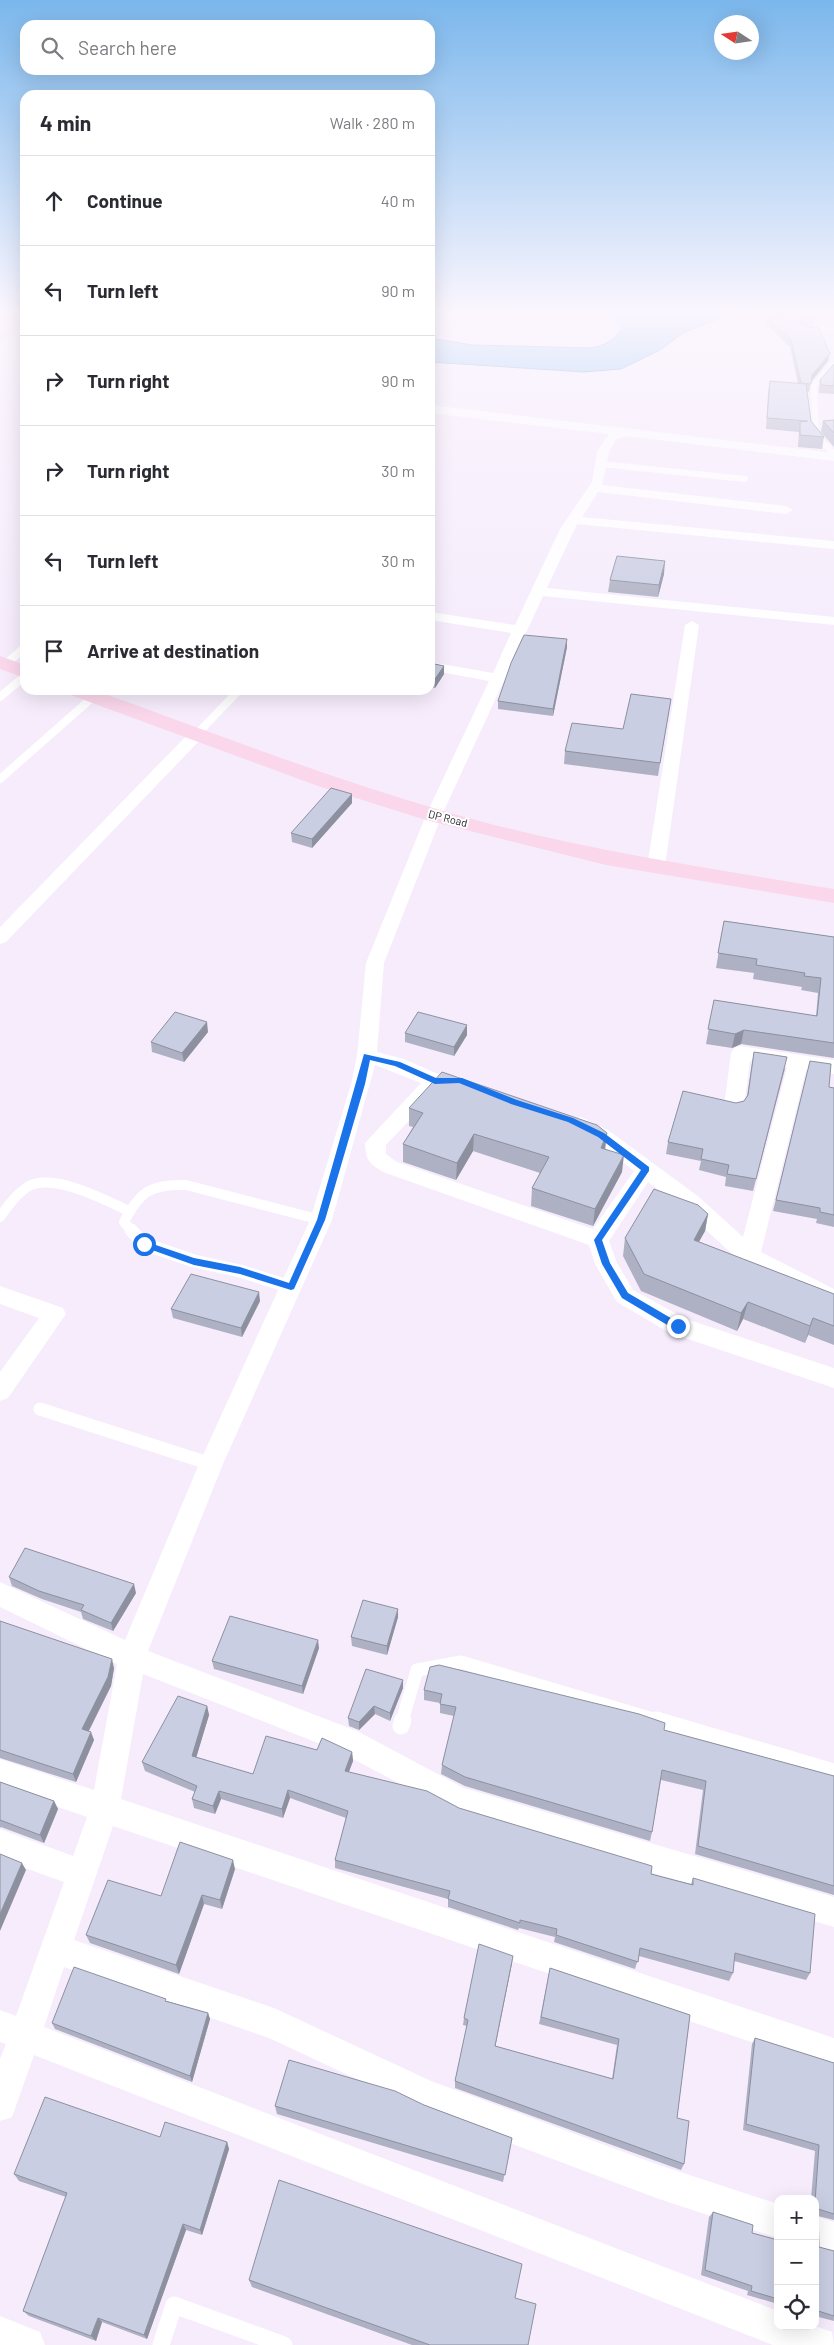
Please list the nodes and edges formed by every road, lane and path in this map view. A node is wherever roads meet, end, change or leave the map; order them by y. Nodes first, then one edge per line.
1 (513, 419) edge
2 (815, 419) edge
3 (622, 433) junction
4 (834, 455) edge
5 (601, 464) junction
6 (745, 479) dead end
7 (594, 488) junction
8 (786, 510) dead end
9 (573, 520) junction
10 (834, 545) edge
11 (538, 591) junction
12 (435, 617) edge
13 (834, 621) edge
14 (692, 625) dead end
15 (520, 630) junction
16 (20, 651) edge
17 (3, 663) edge
18 (435, 667) edge
19 (20, 670) edge
20 (498, 678) junction
21 (20, 680) edge
22 (82, 695) edge
23 (90, 695) edge
24 (234, 695) edge
25 (0, 697) edge
26 (197, 734) junction
27 (0, 779) edge
28 (434, 815) junction
29 (645, 866) junction
30 (834, 896) edge
31 (0, 938) edge
32 (366, 1056) junction
33 (798, 1061) junction
34 (834, 1067) edge
35 (435, 1081) junction
36 (468, 1084) edge
37 (734, 1106) edge
38 (561, 1117) edge
39 (646, 1169) junction
40 (129, 1211) junction
41 (0, 1217) edge
42 (321, 1220) junction
43 (598, 1240) junction
44 (749, 1256) junction
45 (291, 1287) junction
46 (0, 1294) edge
47 (834, 1299) edge
48 (834, 1378) edge
49 (0, 1391) edge
50 (40, 1409) dead end
51 (211, 1464) junction
52 (0, 1594) edge
53 (132, 1657) junction
54 (400, 1726) dead end
55 (0, 1772) edge
56 (834, 1772) edge
57 (105, 1808) junction
58 (0, 1844) edge
59 (82, 1874) junction
60 (834, 1912) edge
61 (56, 1949) junction
62 (12, 2030) edge
63 (834, 2054) edge
64 (0, 2105) edge
65 (774, 2220) edge
66 (819, 2234) edge
67 (834, 2240) edge
68 (0, 2334) edge
69 (28, 2345) edge
70 (161, 2345) edge
71 (284, 2345) edge
72 (819, 2345) edge

1 - 3 street
2 - 4 lane
3 - 4 street
3 - 5 street
5 - 6 lane
5 - 7 street
7 - 8 street
7 - 9 street
9 - 10 street
9 - 11 street
11 - 13 street
11 - 15 street
12 - 15 street
14 - 29 street
15 - 20 street
16 - 17 lane
17 - 19 street
18 - 20 street
20 - 28 street
21 - 25 lane
22 - 27 lane
23 - 26 street, DP Road
24 - 26 lane
26 - 28 street, DP Road
26 - 31 street
28 - 29 street, DP Road
28 - 32 street
29 - 30 street, DP Road
32 - 35 street
32 - 42 street
33 - 34 street
33 - 37 street
33 - 44 street
35 - 36 street
35 - 43 street
38 - 39 street
39 - 43 street
39 - 44 street
40 - 41 lane
40 - 42 lane
40 - 45 lane
42 - 45 street
43 - 48 street
44 - 47 street
45 - 51 street
46 - 49 street
50 - 51 lane
51 - 53 street
52 - 53 street
53 - 57 street
53 - 60 street
54 - 56 lane
55 - 57 street
57 - 59 street
57 - 63 street
58 - 59 street
59 - 61 street
61 - 62 street
61 - 65 street
62 - 64 street
62 - 72 street
66 - 67 street
68 - 69 street
70 - 71 lane

